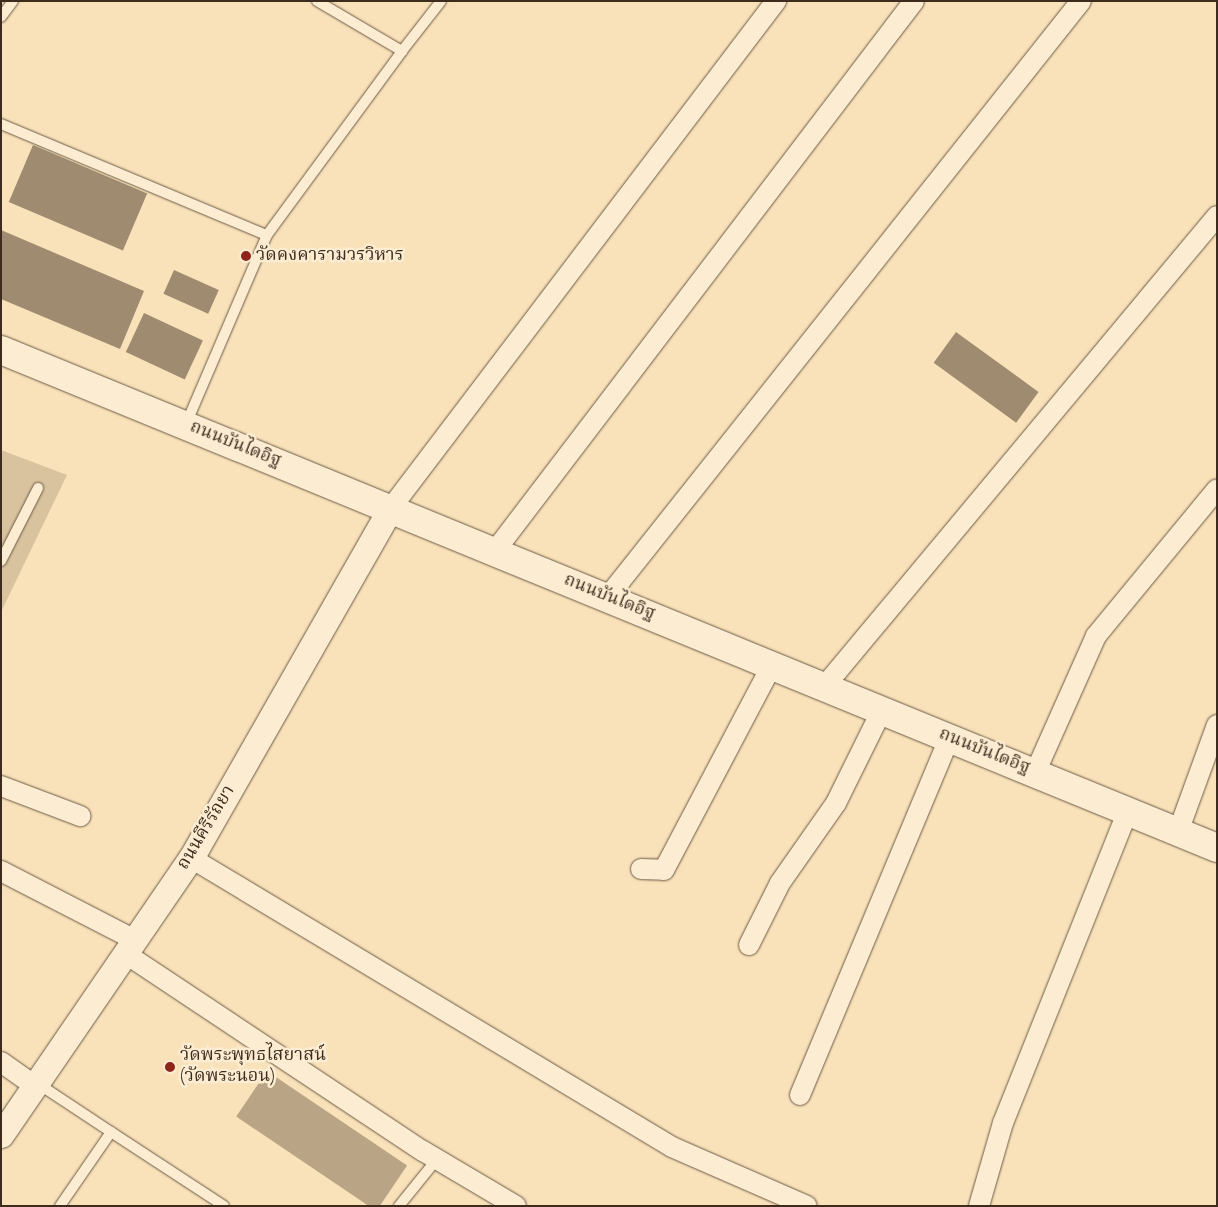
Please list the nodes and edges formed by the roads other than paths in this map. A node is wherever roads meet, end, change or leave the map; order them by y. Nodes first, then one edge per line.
1 (13, 1) edge
2 (317, 1) edge
3 (441, 1) edge
4 (776, 1) edge
5 (914, 1) edge
6 (1081, 1) edge
7 (1, 17) edge
8 (402, 51) junction
9 (1, 124) edge
10 (1217, 216) edge
11 (267, 235) junction
12 (1, 350) edge
13 (185, 425) junction
14 (38, 488) dead end
15 (1217, 489) edge
16 (391, 508) junction
17 (494, 551) junction
18 (1, 561) edge
19 (607, 598) junction
20 (772, 665) junction
21 (824, 687) junction
22 (882, 710) junction
23 (1217, 725) edge
24 (949, 738) junction
25 (1035, 773) junction
26 (1, 786) edge
27 (1128, 811) junction
28 (80, 816) dead end
29 (1178, 832) junction
30 (1217, 848) edge
31 (191, 858) junction
32 (641, 869) dead end
33 (1, 871) edge
34 (749, 945) dead end
35 (130, 947) junction
36 (1, 1062) edge
37 (36, 1084) junction
38 (800, 1095) dead end
39 (111, 1132) junction
40 (1, 1134) edge
41 (437, 1160) junction
42 (60, 1206) edge
43 (224, 1206) edge
44 (399, 1206) edge
45 (516, 1206) edge
46 (806, 1206) edge
47 (978, 1206) edge

1 - 7 lane
2 - 8 lane
3 - 8 lane
4 - 16 street
5 - 17 street
6 - 19 street
8 - 11 lane
9 - 11 lane
10 - 21 street
11 - 13 lane
12 - 13 main road, ถนนบันไดอิฐ
13 - 16 main road, ถนนบันไดอิฐ
14 - 18 lane
15 - 25 street
16 - 17 main road, ถนนบันไดอิฐ
16 - 31 street, ถนนคีรีรัถยา
17 - 19 main road, ถนนบันไดอิฐ
19 - 20 main road, ถนนบันไดอิฐ
20 - 21 main road, ถนนบันไดอิฐ
20 - 32 street
21 - 22 main road, ถนนบันไดอิฐ
22 - 24 main road, ถนนบันไดอิฐ
22 - 34 street
23 - 29 street
24 - 25 main road, ถนนบันไดอิฐ
24 - 38 street
25 - 27 main road, ถนนบันไดอิฐ
26 - 28 street
27 - 29 main road, ถนนบันไดอิฐ
27 - 47 street
29 - 30 main road, ถนนบันไดอิฐ
31 - 35 street, ถนนคีรีรัถยา
31 - 46 street
33 - 35 street
35 - 37 street, ถนนคีรีรัถยา
35 - 41 street
36 - 37 street
37 - 39 lane
37 - 40 street, ถนนคีรีรัถยา
39 - 42 lane
39 - 43 lane
41 - 44 lane
41 - 45 street

